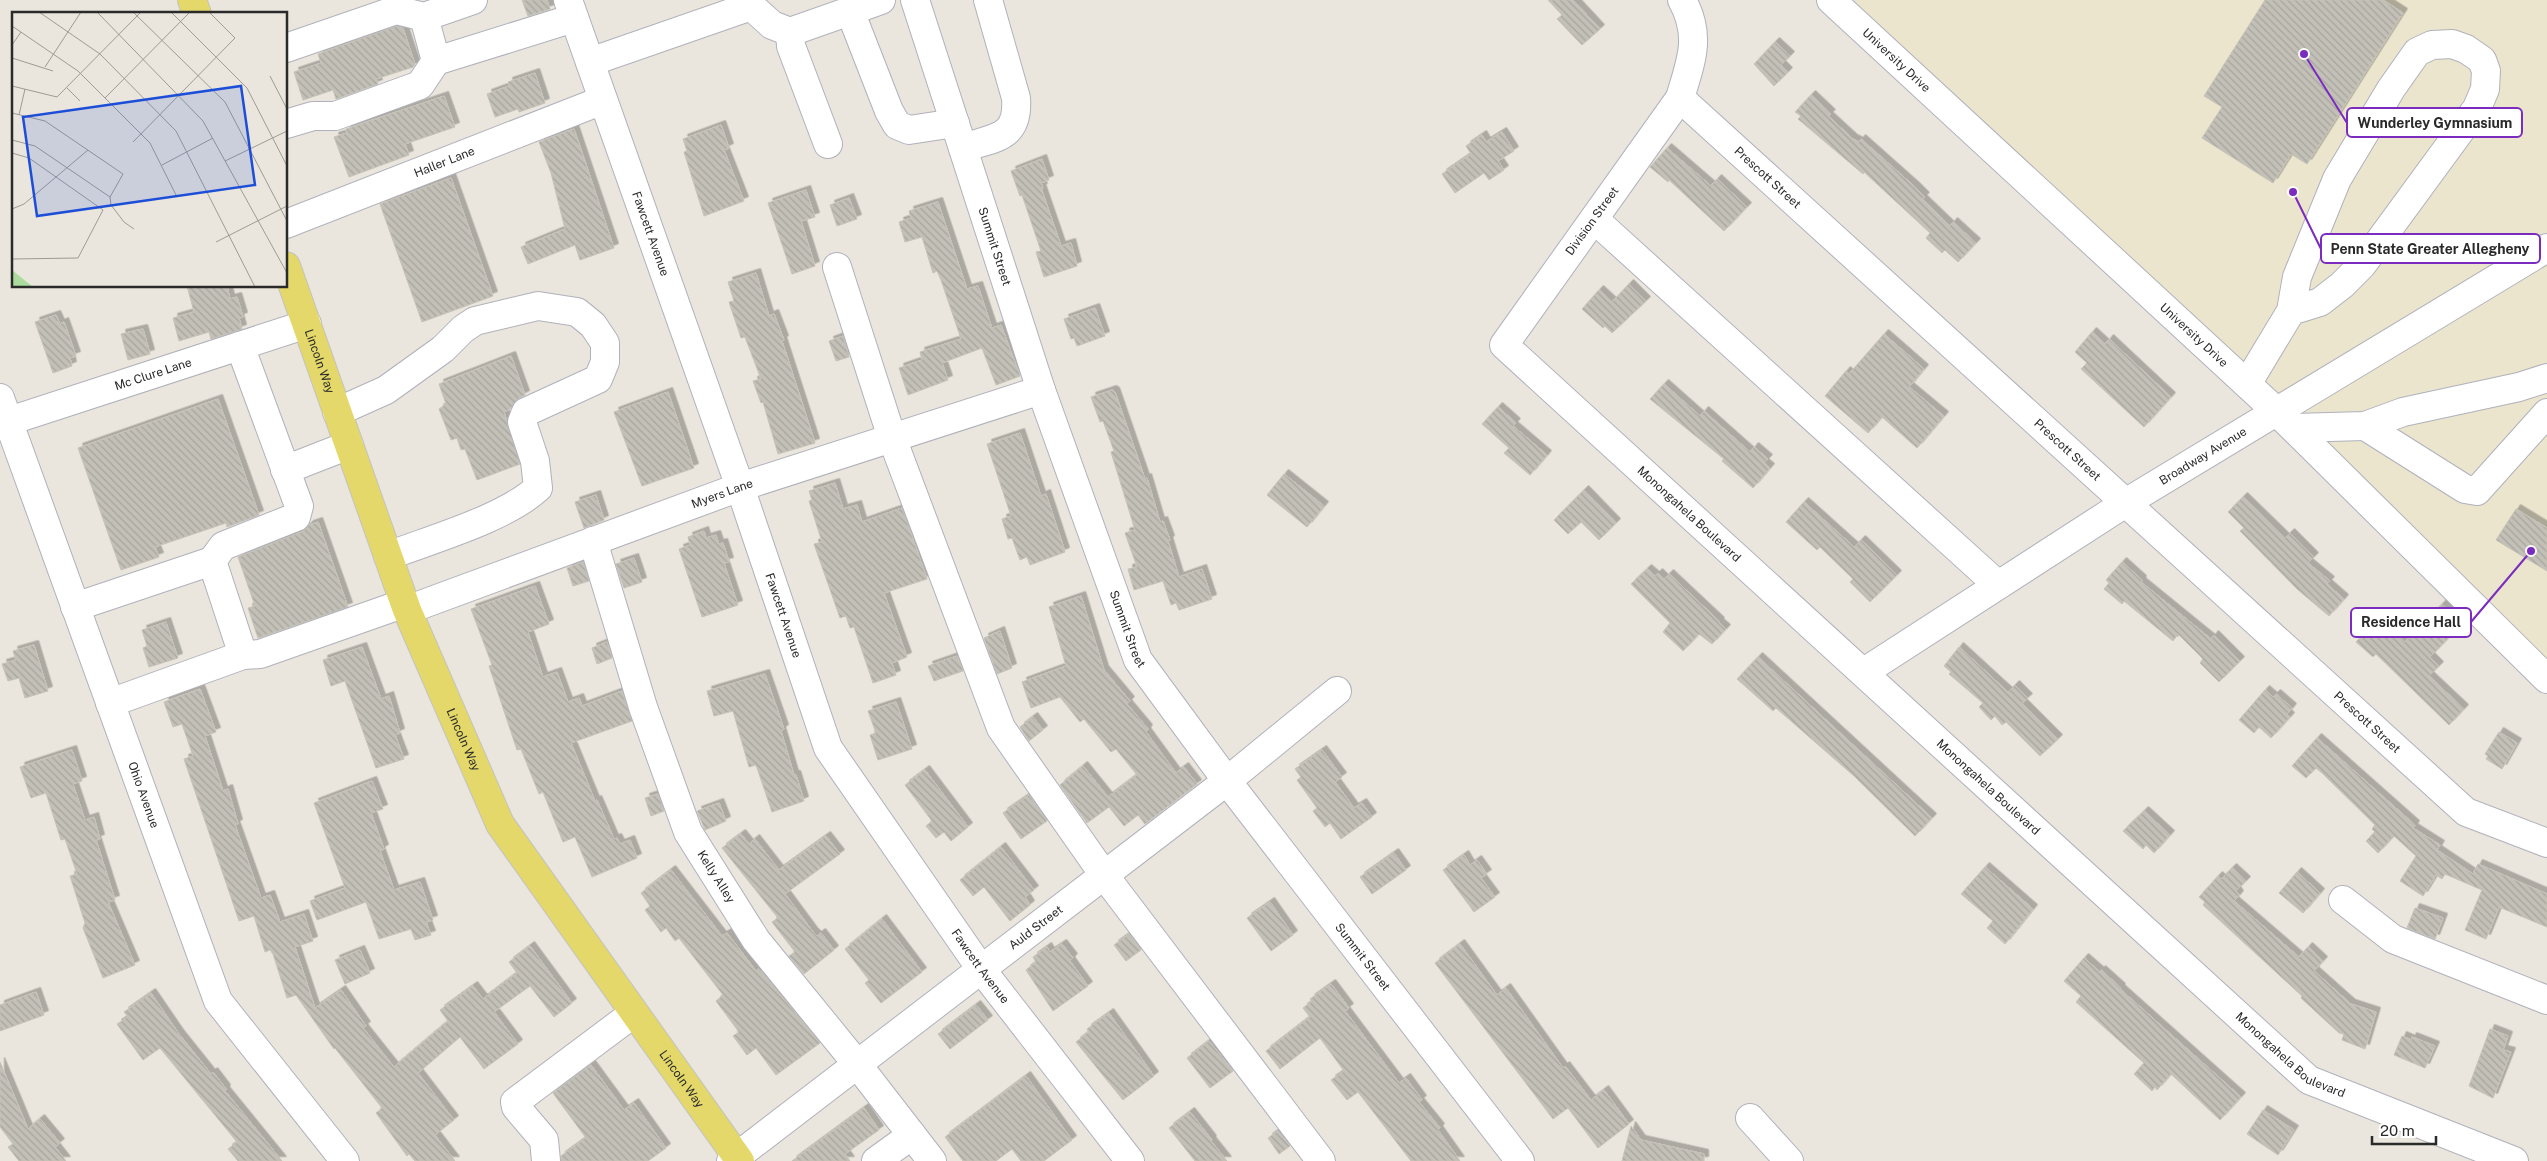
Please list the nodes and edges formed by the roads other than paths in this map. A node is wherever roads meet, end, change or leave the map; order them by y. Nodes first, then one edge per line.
1 (192, 0) edge
2 (473, 0) edge
3 (881, 0) edge
4 (916, 0) edge
5 (988, 0) edge
6 (1682, 0) edge
7 (1831, 0) edge
8 (751, 3) edge
9 (571, 9) edge
10 (850, 11) junction
11 (196, 12) edge
12 (424, 16) junction
13 (790, 32) junction
14 (288, 47) edge
15 (436, 61) junction
16 (590, 62) junction
17 (1680, 98) junction
18 (603, 100) junction
19 (288, 123) edge
20 (959, 135) junction
21 (828, 144) dead end
22 (1594, 219) junction
23 (288, 223) edge
24 (2547, 248) edge
25 (837, 267) dead end
26 (288, 272) edge
27 (2291, 311) junction
28 (307, 324) junction
29 (1504, 345) joint
30 (240, 346) junction
31 (2547, 378) edge
32 (2248, 384) junction
33 (1041, 390) junction
34 (337, 412) junction
35 (2547, 413) edge
36 (3, 415) edge
37 (2285, 419) junction
38 (2364, 426) junction
39 (892, 438) junction
40 (349, 445) junction
41 (285, 470) junction
42 (740, 487) junction
43 (2127, 502) junction
44 (593, 541) junction
45 (388, 556) junction
46 (212, 561) junction
47 (1998, 585) junction
48 (75, 607) junction
49 (406, 607) junction
50 (243, 655) junction
51 (1864, 672) junction
52 (2547, 679) edge
53 (1337, 691) dead end
54 (110, 703) junction
55 (1227, 781) junction
56 (2547, 843) edge
57 (1104, 875) junction
58 (2343, 900) dead end
59 (981, 969) junction
60 (2547, 1000) edge
61 (634, 1014) junction
62 (857, 1064) junction
63 (1750, 1118) dead end
64 (912, 1135) junction
65 (736, 1160) edge
66 (345, 1161) edge
67 (546, 1161) edge
68 (876, 1161) edge
69 (932, 1161) edge
70 (1130, 1161) edge
71 (1321, 1161) edge
72 (1520, 1161) edge
73 (1789, 1161) edge
74 (2514, 1161) edge

1 - 11 main road
2 - 12 street
3 - 10 street
4 - 20 street, Summit Street
5 - 20 street
6 - 17 street
7 - 32 street, University Drive
8 - 13 street
8 - 16 street
9 - 15 street
9 - 16 street, Fawcett Avenue
10 - 13 street
10 - 20 street
12 - 14 street
12 - 15 street
13 - 21 street
15 - 19 street
16 - 18 street, Fawcett Avenue
17 - 22 street, Division Street
17 - 43 street, Prescott Street
18 - 23 street, Haller Lane
18 - 42 street, Fawcett Avenue
20 - 33 street, Summit Street
22 - 29 street, Division Street
22 - 47 street
24 - 37 street, Broadway Avenue
25 - 39 street
26 - 28 main road, Lincoln Way
27 - 27 street
27 - 32 street
28 - 30 street, Mc Clure Lane
28 - 34 main road, Lincoln Way
29 - 51 street, Monongahela Boulevard
30 - 36 street, Mc Clure Lane
30 - 41 street
31 - 38 street
32 - 37 street, University Drive
33 - 39 street, Myers Lane
33 - 55 street, Summit Street
34 - 40 main road, Lincoln Way
34 - 45 street
35 - 38 street
36 - 48 street, Ohio Avenue
37 - 38 street
37 - 43 street, Broadway Avenue
37 - 52 street, University Drive
39 - 42 street, Myers Lane
39 - 57 street
40 - 41 street
40 - 45 main road, Lincoln Way
41 - 46 street
42 - 44 street, Myers Lane
42 - 59 street, Fawcett Avenue
43 - 47 street, Broadway Avenue
43 - 56 street, Prescott Street
44 - 49 street, Myers Lane
44 - 62 street, Kelly Alley
45 - 49 main road, Lincoln Way
46 - 48 street
46 - 50 street
47 - 51 street, Broadway Avenue
48 - 54 street, Ohio Avenue
49 - 50 street, Myers Lane
49 - 61 main road, Lincoln Way
50 - 54 street, Myers Lane
51 - 74 street, Monongahela Boulevard
53 - 55 street, Auld Street
54 - 66 street, Ohio Avenue
55 - 57 street, Auld Street
55 - 72 street, Summit Street
57 - 59 street, Auld Street
57 - 71 street
58 - 60 street
59 - 62 street, Auld Street
59 - 70 street, Fawcett Avenue
61 - 65 main road, Lincoln Way
61 - 67 street
62 - 64 street, Kelly Alley
62 - 65 street, Auld Street
63 - 73 street
64 - 68 street
64 - 69 street, Kelly Alley

